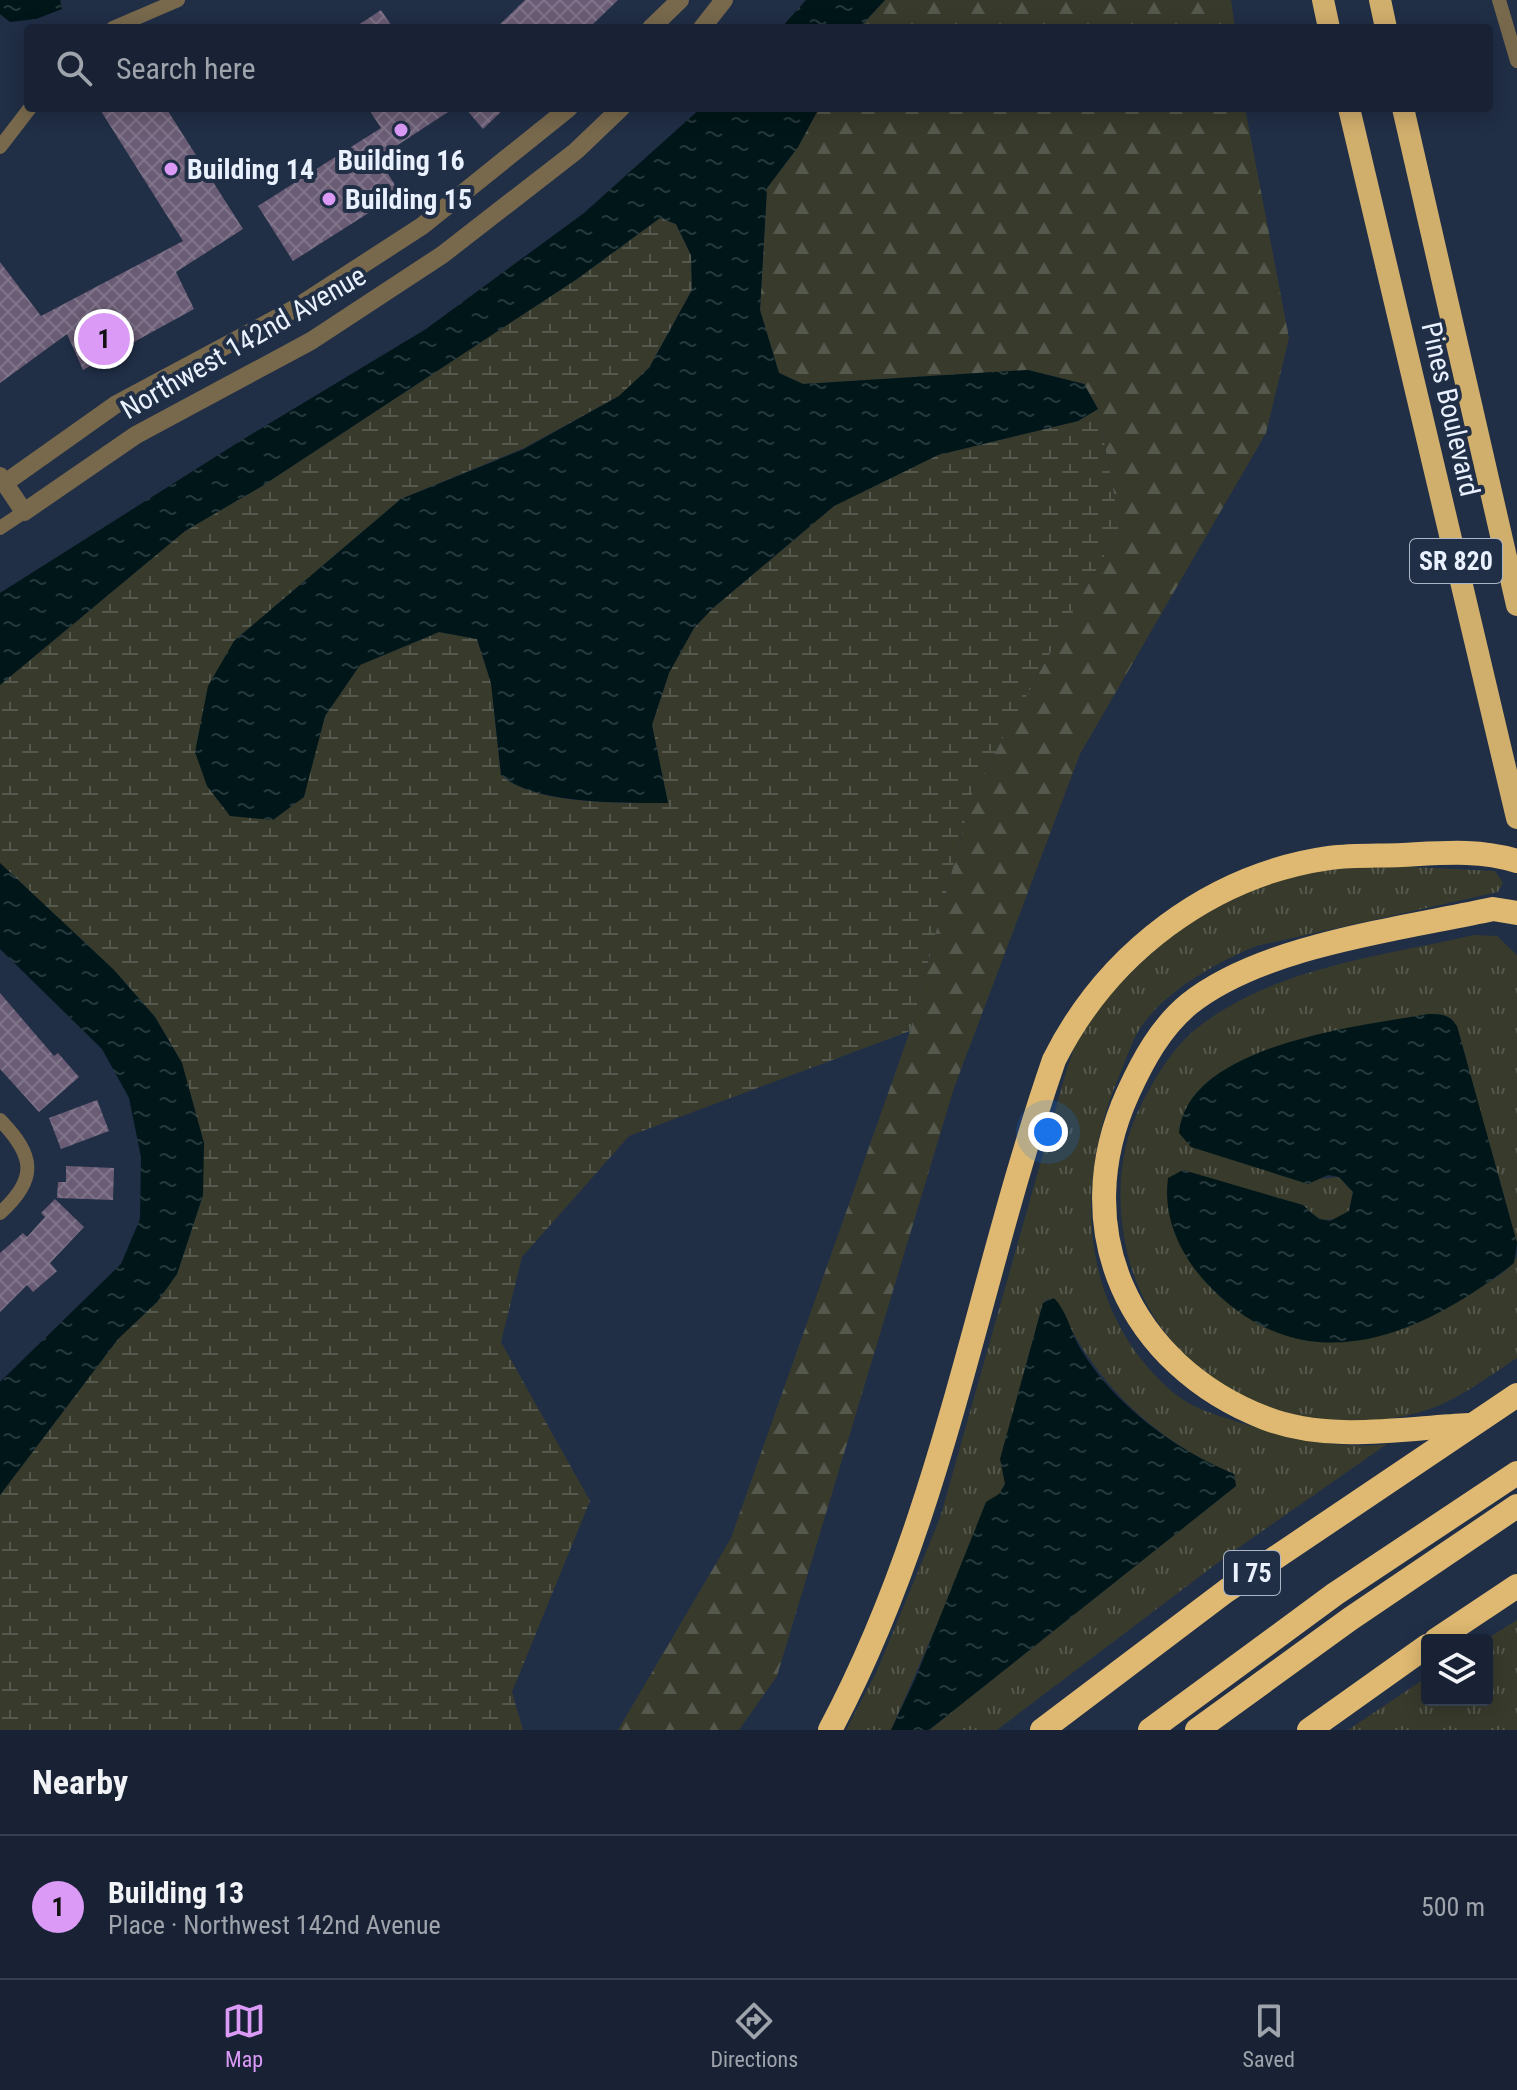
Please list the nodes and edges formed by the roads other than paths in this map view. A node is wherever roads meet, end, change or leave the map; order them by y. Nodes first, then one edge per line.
1 (178, 0) edge
2 (680, 0) edge
3 (724, 0) edge
4 (1323, 0) edge
5 (1380, 0) edge
6 (1499, 0) edge
7 (122, 24) edge
8 (655, 24) edge
9 (705, 24) edge
10 (1328, 24) edge
11 (1385, 24) edge
12 (1517, 61) edge
13 (27, 112) edge
14 (564, 112) edge
15 (617, 112) edge
16 (1350, 112) edge
17 (1404, 112) edge
18 (0, 147) edge
19 (2, 482) edge
20 (24, 512) junction
21 (0, 528) edge
22 (1517, 605) edge
23 (1517, 818) edge
24 (1517, 861) edge
25 (1517, 913) edge
26 (0, 1120) edge
27 (0, 1213) edge
28 (1517, 1395) edge
29 (1469, 1425) junction
30 (1517, 1473) edge
31 (1517, 1506) edge
32 (1517, 1586) edge
33 (1445, 1634) edge
34 (1421, 1650) edge
35 (830, 1730) edge
36 (1042, 1730) edge
37 (1150, 1730) edge
38 (1197, 1730) edge
39 (1309, 1730) edge

1 - 7 street
2 - 8 street
3 - 9 street
4 - 10 highway
5 - 11 highway
6 - 12 street
13 - 18 street
14 - 19 street, Northwest 142nd Avenue
15 - 20 street, Northwest 142nd Avenue
16 - 23 highway, Pines Boulevard / SR 820
17 - 22 highway, Pines Boulevard / SR 820
19 - 20 street
20 - 21 street, Northwest 142nd Avenue
24 - 35 highway
25 - 29 highway
26 - 27 street
28 - 29 highway, I 75
29 - 36 highway, I 75
30 - 37 highway
31 - 38 highway
32 - 33 highway
34 - 39 highway

